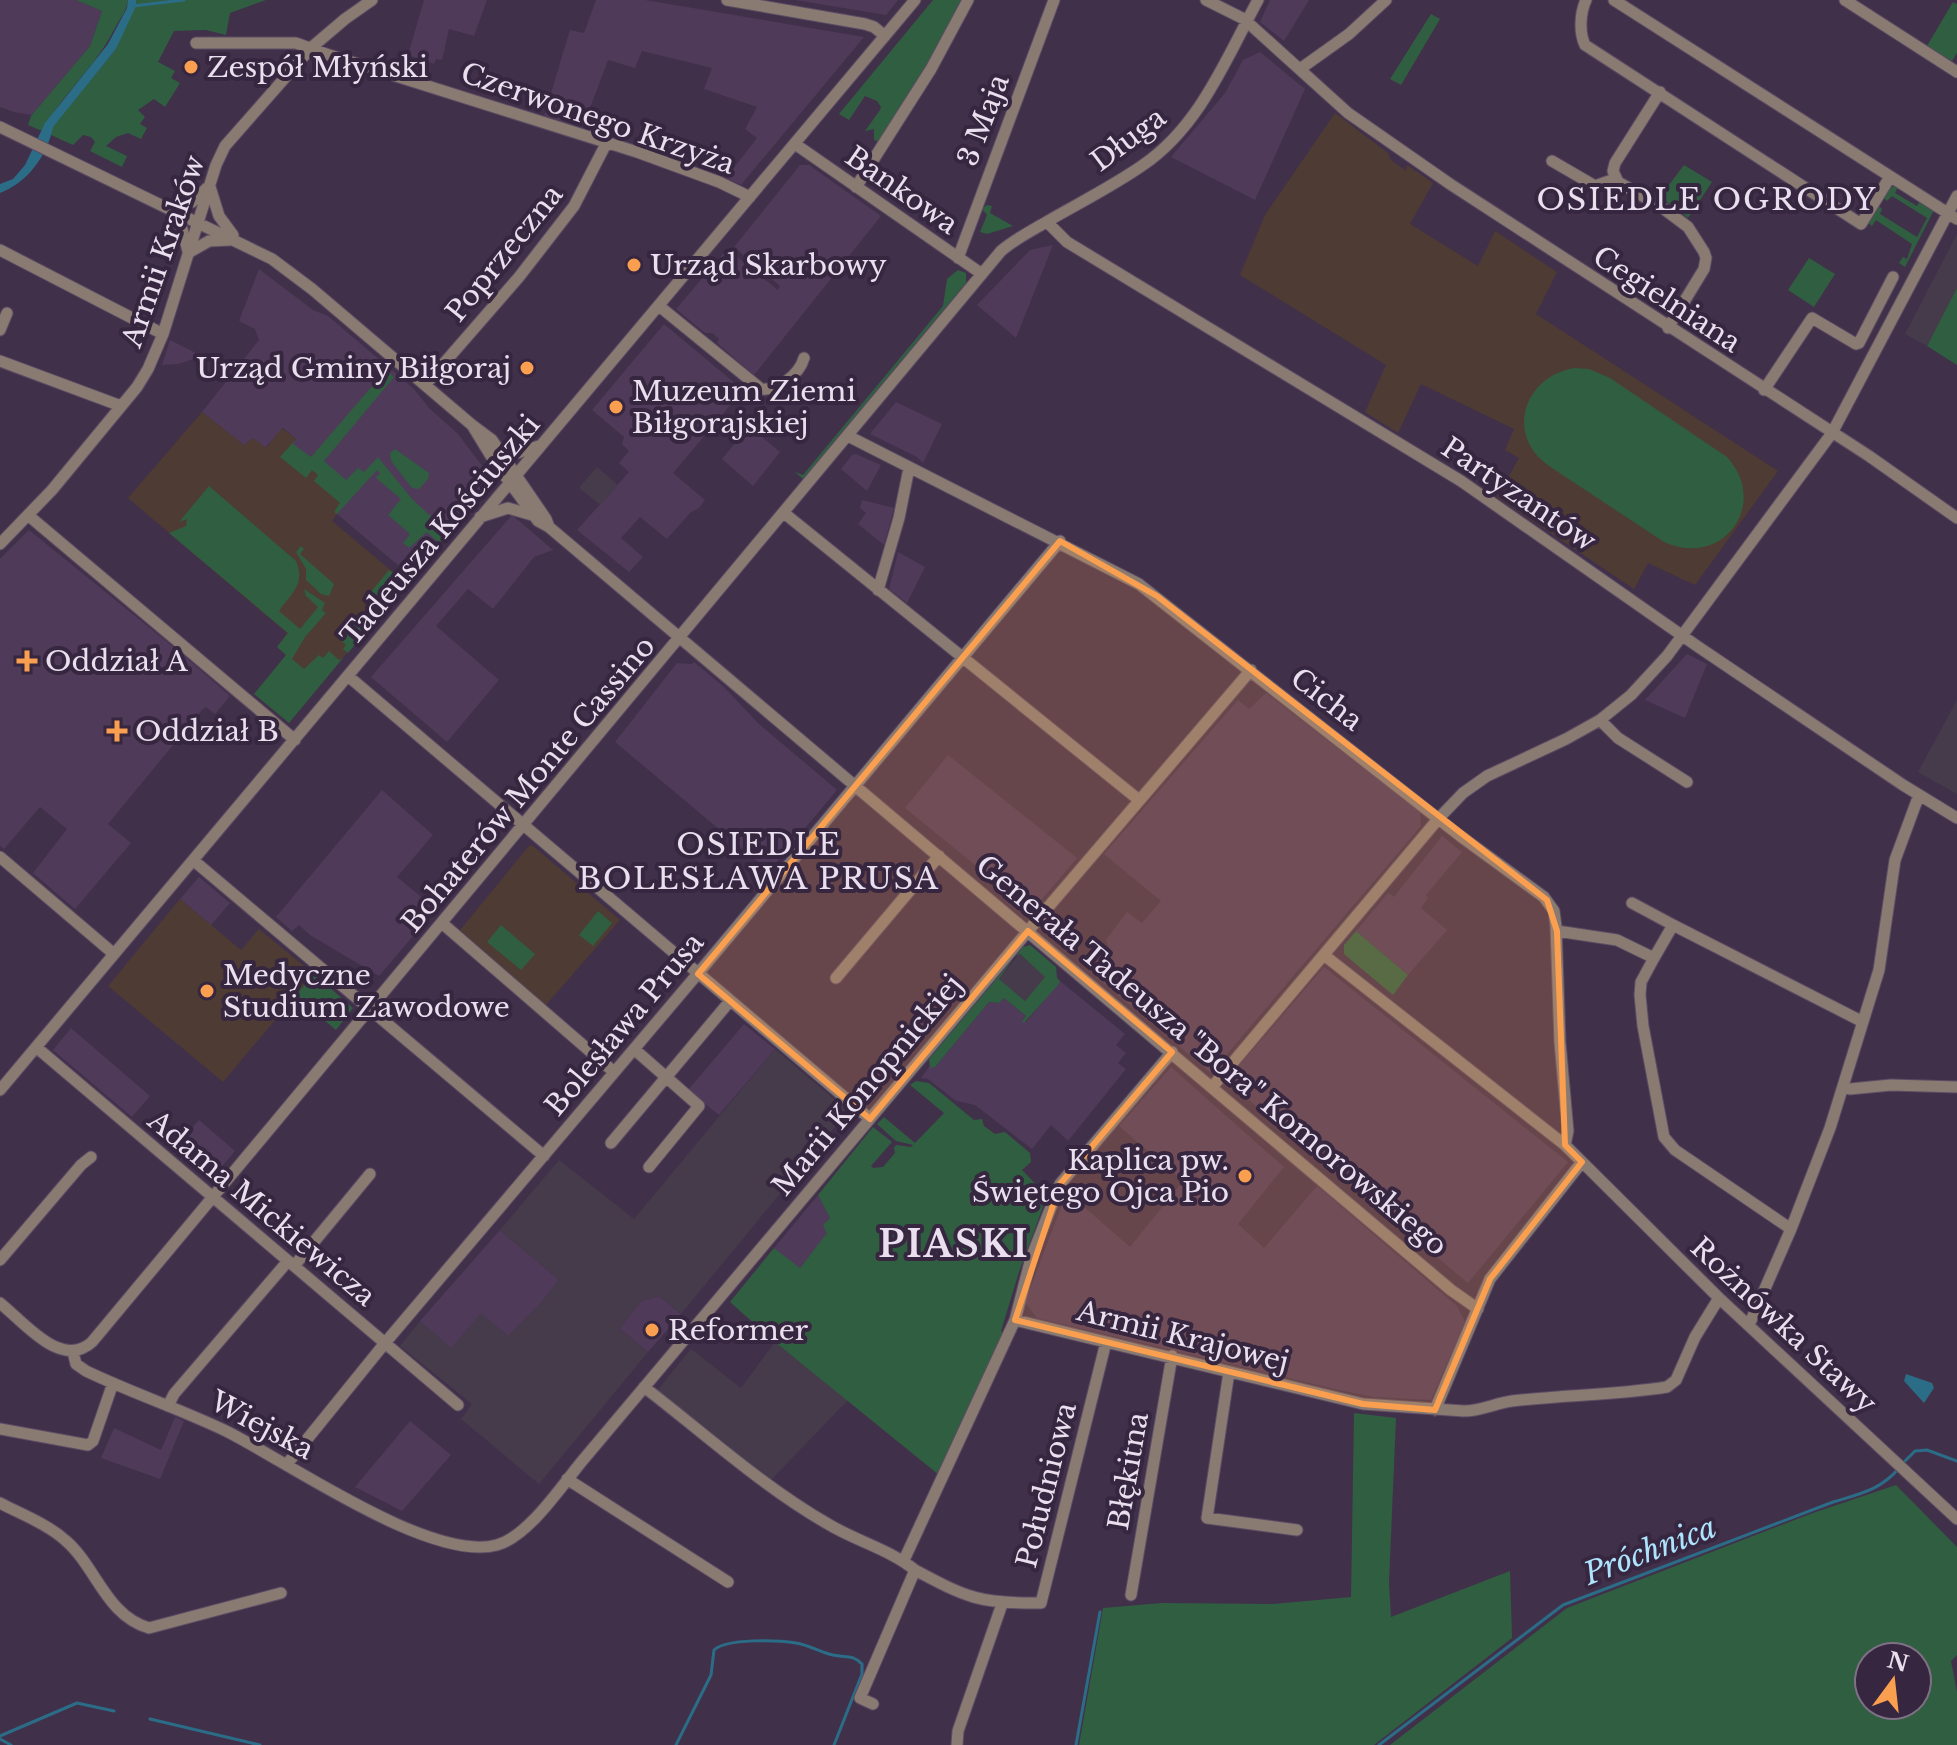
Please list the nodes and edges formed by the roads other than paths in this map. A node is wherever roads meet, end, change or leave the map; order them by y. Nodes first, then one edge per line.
1 (372, 0) edge
2 (727, 0) edge
3 (915, 0) edge
4 (968, 0) edge
5 (1054, 0) edge
6 (1206, 0) edge
7 (1258, 0) edge
8 (1386, 0) edge
9 (1586, 0) edge
10 (1614, 0) edge
11 (1845, 0) edge
12 (781, 4) edge
13 (1246, 21) junction
14 (885, 36) junction
15 (196, 43) dead end
16 (312, 47) junction
17 (1300, 69) junction
18 (1957, 72) edge
19 (1660, 92) junction
20 (3, 128) edge
21 (607, 142) junction
22 (795, 144) junction
23 (1552, 161) dead end
24 (1890, 177) junction
25 (1615, 179) junction
26 (210, 185) junction
27 (856, 187) junction
28 (1957, 196) edge
29 (750, 197) junction
30 (166, 206) junction
31 (1952, 216) edge
32 (198, 221) junction
33 (1047, 222) junction
34 (240, 241) junction
35 (0, 250) edge
36 (188, 253) junction
37 (958, 258) junction
38 (982, 274) junction
39 (1893, 277) dead end
40 (659, 306) junction
41 (7, 313) dead end
42 (1668, 328) junction
43 (0, 330) edge
44 (163, 334) junction
45 (0, 361) edge
46 (784, 381) dead end
47 (425, 385) junction
48 (1764, 390) junction
49 (121, 406) junction
50 (472, 425) junction
51 (1832, 433) junction
52 (848, 436) junction
53 (543, 444) junction
54 (500, 448) junction
55 (909, 468) junction
56 (513, 478) junction
57 (784, 513) junction
58 (29, 516) junction
59 (532, 516) junction
60 (479, 517) junction
61 (1957, 518) edge
62 (549, 527) junction
63 (1060, 541) junction
64 (0, 544) edge
65 (878, 590) junction
66 (1682, 636) junction
67 (680, 638) junction
68 (962, 659) junction
69 (1251, 670) junction
70 (348, 676) junction
71 (1600, 720) junction
72 (295, 740) junction
73 (1687, 782) dead end
74 (855, 786) junction
75 (1919, 795) junction
76 (1139, 800) junction
77 (1439, 818) junction
78 (1957, 818) edge
79 (525, 825) junction
80 (939, 856) junction
81 (0, 857) edge
82 (193, 860) junction
83 (1632, 903) dead end
84 (443, 924) junction
85 (1673, 925) junction
86 (1028, 931) junction
87 (1557, 931) junction
88 (114, 954) junction
89 (1324, 955) junction
90 (1654, 958) junction
91 (698, 974) junction
92 (836, 978) dead end
93 (730, 1001) junction
94 (371, 1010) junction
95 (1863, 1022) junction
96 (644, 1037) junction
97 (36, 1047) junction
98 (634, 1049) junction
99 (1172, 1052) junction
100 (647, 1061) junction
101 (614, 1072) junction
102 (666, 1077) junction
103 (1213, 1086) junction
104 (1843, 1087) junction
105 (1957, 1087) edge
106 (0, 1090) edge
107 (870, 1119) junction
108 (611, 1143) dead end
109 (1565, 1145) junction
110 (544, 1156) junction
111 (91, 1157) dead end
112 (1582, 1162) junction
113 (649, 1167) dead end
114 (370, 1174) dead end
115 (213, 1197) junction
116 (1791, 1229) junction
117 (0, 1260) edge
118 (291, 1263) junction
119 (1719, 1298) junction
120 (0, 1303) edge
121 (1478, 1309) junction
122 (1015, 1320) junction
123 (1749, 1325) junction
124 (1106, 1342) junction
125 (385, 1343) junction
126 (73, 1352) junction
127 (1172, 1356) junction
128 (1229, 1372) junction
129 (113, 1383) junction
130 (644, 1387) junction
131 (458, 1405) dead end
132 (168, 1406) junction
133 (1435, 1410) junction
134 (0, 1429) edge
135 (287, 1464) junction
136 (567, 1479) junction
137 (0, 1503) edge
138 (1957, 1519) edge
139 (1297, 1530) dead end
140 (520, 1532) joint
141 (904, 1560) junction
142 (915, 1570) junction
143 (728, 1582) dead end
144 (281, 1593) dead end
145 (1131, 1595) dead end
146 (1002, 1604) junction
147 (873, 1704) dead end
148 (957, 1745) edge

1 - 16 street, Armii Kraków
2 - 12 street
3 - 14 street, Tadeusza Kościuszki
4 - 27 street
5 - 37 street, 3 Maja
6 - 13 street, Cegielniana
7 - 13 street, Długa
8 - 17 street
9 - 19 street
10 - 24 street
11 - 18 street
12 - 14 street
13 - 17 street, Cegielniana
13 - 33 street, Długa
14 - 22 street, Tadeusza Kościuszki
15 - 16 street, Czerwonego Krzyża
16 - 21 street, Czerwonego Krzyża
16 - 26 street, Armii Kraków
17 - 42 street, Cegielniana
19 - 24 street
19 - 25 street
20 - 30 street
21 - 29 street, Czerwonego Krzyża
21 - 47 street, Poprzeczna
22 - 27 street, Bankowa
22 - 29 street, Tadeusza Kościuszki
23 - 25 street
24 - 31 street
25 - 42 street
26 - 30 street
26 - 32 street, Armii Kraków
26 - 34 street
27 - 37 street, Bankowa
28 - 31 street
29 - 40 street, Tadeusza Kościuszki
30 - 32 street
30 - 36 street
31 - 51 street
32 - 34 street
32 - 36 street, Armii Kraków
33 - 38 street, Długa
33 - 66 street, Partyzantów
34 - 36 street
34 - 47 street
35 - 44 street
36 - 44 street, Armii Kraków
37 - 38 street, Bankowa
38 - 52 street, Bohaterów Monte Cassino
39 - 48 street
40 - 46 street
40 - 53 street, Tadeusza Kościuszki
41 - 43 street
42 - 48 street, Cegielniana
44 - 49 street, Armii Kraków
45 - 49 street
47 - 50 street
48 - 51 street, Cegielniana
49 - 58 street, Armii Kraków
50 - 54 street
50 - 56 street
51 - 61 street, Cegielniana
51 - 66 street
52 - 55 street, Cicha
52 - 57 street, Bohaterów Monte Cassino
53 - 54 street
53 - 56 street, Tadeusza Kościuszki
54 - 56 street
55 - 63 street, Cicha
55 - 65 street
56 - 59 street, Generała Tadeusza "Bora" Komorowskiego
56 - 60 street, Tadeusza Kościuszki
56 - 62 street, Generała Tadeusza "Bora" Komorowskiego
57 - 65 street
57 - 67 street, Bohaterów Monte Cassino
58 - 64 street, Armii Kraków
58 - 72 street
59 - 60 street
59 - 62 street, Generała Tadeusza "Bora" Komorowskiego
60 - 70 street, Tadeusza Kościuszki
62 - 67 street, Generała Tadeusza "Bora" Komorowskiego
63 - 68 street, Bolesława Prusa
63 - 69 street, Cicha
65 - 68 street
66 - 71 street
66 - 75 street, Partyzantów
67 - 74 street, Generała Tadeusza "Bora" Komorowskiego
67 - 79 street, Bohaterów Monte Cassino
68 - 74 street, Bolesława Prusa
68 - 76 street
69 - 76 street, Marii Konopnickiej
69 - 77 street, Cicha
70 - 72 street, Tadeusza Kościuszki
70 - 79 street
71 - 73 street
71 - 77 street
72 - 82 street, Tadeusza Kościuszki
74 - 80 street, Generała Tadeusza "Bora" Komorowskiego
74 - 91 street, Bolesława Prusa
75 - 78 street, Partyzantów
75 - 95 street
76 - 86 street, Marii Konopnickiej
77 - 87 street, Cicha
77 - 89 street
79 - 84 street, Bohaterów Monte Cassino
79 - 91 street
80 - 86 street, Generała Tadeusza "Bora" Komorowskiego
80 - 92 street
81 - 88 street
82 - 88 street, Tadeusza Kościuszki
82 - 94 street
83 - 85 street
84 - 94 street, Bohaterów Monte Cassino
84 - 101 street
85 - 90 street
85 - 95 street
86 - 99 street, Generała Tadeusza "Bora" Komorowskiego
86 - 107 street, Marii Konopnickiej
87 - 90 street
87 - 109 street, Cicha
88 - 97 street, Tadeusza Kościuszki
89 - 103 street
89 - 109 street, Rożnówka Stawy
90 - 116 street
91 - 93 street
91 - 96 street, Bolesława Prusa
93 - 102 street
93 - 107 street
94 - 110 street
94 - 115 street, Bohaterów Monte Cassino
95 - 104 street
96 - 98 street, Bolesława Prusa
96 - 100 street
97 - 106 street, Tadeusza Kościuszki
97 - 115 street, Adama Mickiewicza
98 - 100 street
98 - 101 street, Bolesława Prusa
99 - 103 street, Generała Tadeusza "Bora" Komorowskiego
99 - 122 street
100 - 102 street
101 - 110 street, Bolesława Prusa
102 - 108 street
102 - 113 street
103 - 121 street, Generała Tadeusza "Bora" Komorowskiego
104 - 105 street
104 - 116 street
107 - 130 street, Marii Konopnickiej
109 - 112 street, Rożnówka Stawy
110 - 125 street, Bolesława Prusa
111 - 117 street
112 - 119 street, Rożnówka Stawy
112 - 121 street
114 - 118 street
115 - 118 street, Adama Mickiewicza
115 - 126 street, Bohaterów Monte Cassino
116 - 123 street
118 - 125 street, Adama Mickiewicza
118 - 132 street
119 - 123 street, Rożnówka Stawy
119 - 133 street, Armii Krajowej
120 - 126 street, Wiejska
121 - 133 street
122 - 124 street, Armii Krajowej
122 - 141 street
123 - 138 street, Rożnówka Stawy
124 - 127 street, Armii Krajowej
124 - 146 street, Południowa
125 - 131 street, Adama Mickiewicza
125 - 135 street, Bolesława Prusa
126 - 129 street, Wiejska
127 - 128 street, Armii Krajowej
127 - 145 street, Błękitna
128 - 133 street, Armii Krajowej
128 - 139 street
129 - 132 street, Wiejska
129 - 134 street
130 - 136 street, Marii Konopnickiej
130 - 141 street
132 - 135 street, Wiejska
135 - 140 street, Wiejska
136 - 140 street, Marii Konopnickiej
136 - 143 street
137 - 144 street
141 - 142 street
142 - 146 street, Południowa
142 - 147 street
146 - 148 street

